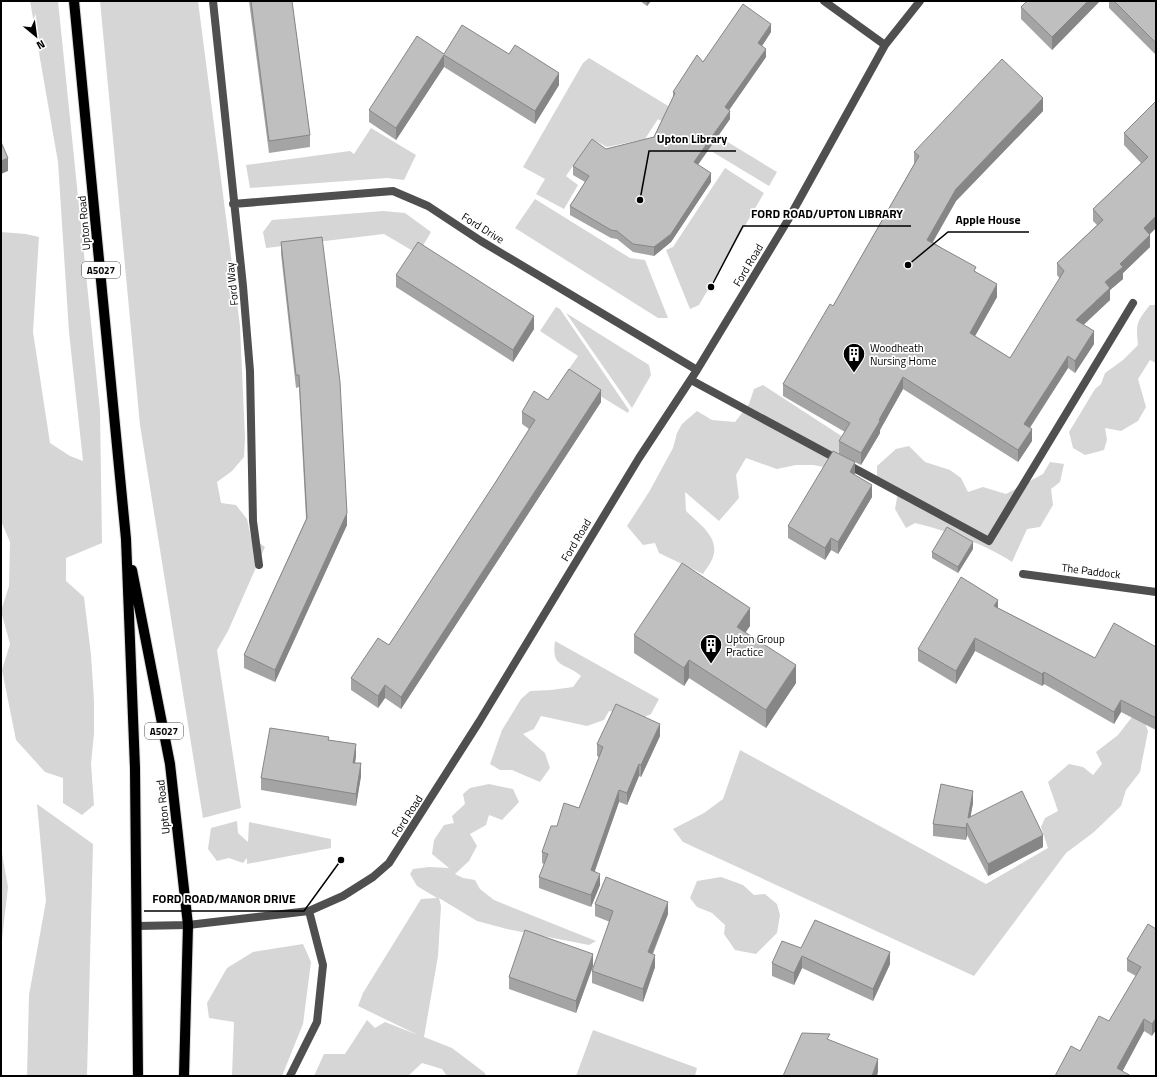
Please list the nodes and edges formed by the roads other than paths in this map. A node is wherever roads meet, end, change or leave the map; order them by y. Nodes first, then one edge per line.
1 (74, 1) edge
2 (213, 1) edge
3 (824, 1) edge
4 (920, 1) edge
5 (885, 45) junction
6 (233, 204) junction
7 (1133, 303) dead end
8 (697, 370) junction
9 (691, 380) junction
10 (126, 539) junction
11 (259, 565) dead end
12 (1023, 574) dead end
13 (1156, 592) edge
14 (309, 911) junction
15 (188, 925) junction
16 (137, 926) junction
17 (138, 1076) edge
18 (184, 1076) edge
19 (290, 1076) edge

1 - 10 main road, Upton Road / A5027
2 - 6 street, Ford Way
3 - 5 street
4 - 5 street, Ford Road
5 - 8 street, Ford Road
6 - 8 street, Ford Drive
6 - 11 street, Ford Way
7 - 9 street
8 - 9 street, Ford Road
9 - 14 street, Ford Road
10 - 15 main road, Upton Road / A5027
10 - 16 main road, Upton Road / A5027
12 - 13 street, The Paddock
14 - 15 street, Ford Road
14 - 19 street
15 - 16 street, Ford Road
15 - 18 main road, Upton Road / A5027
16 - 17 main road, Upton Road / A5027

